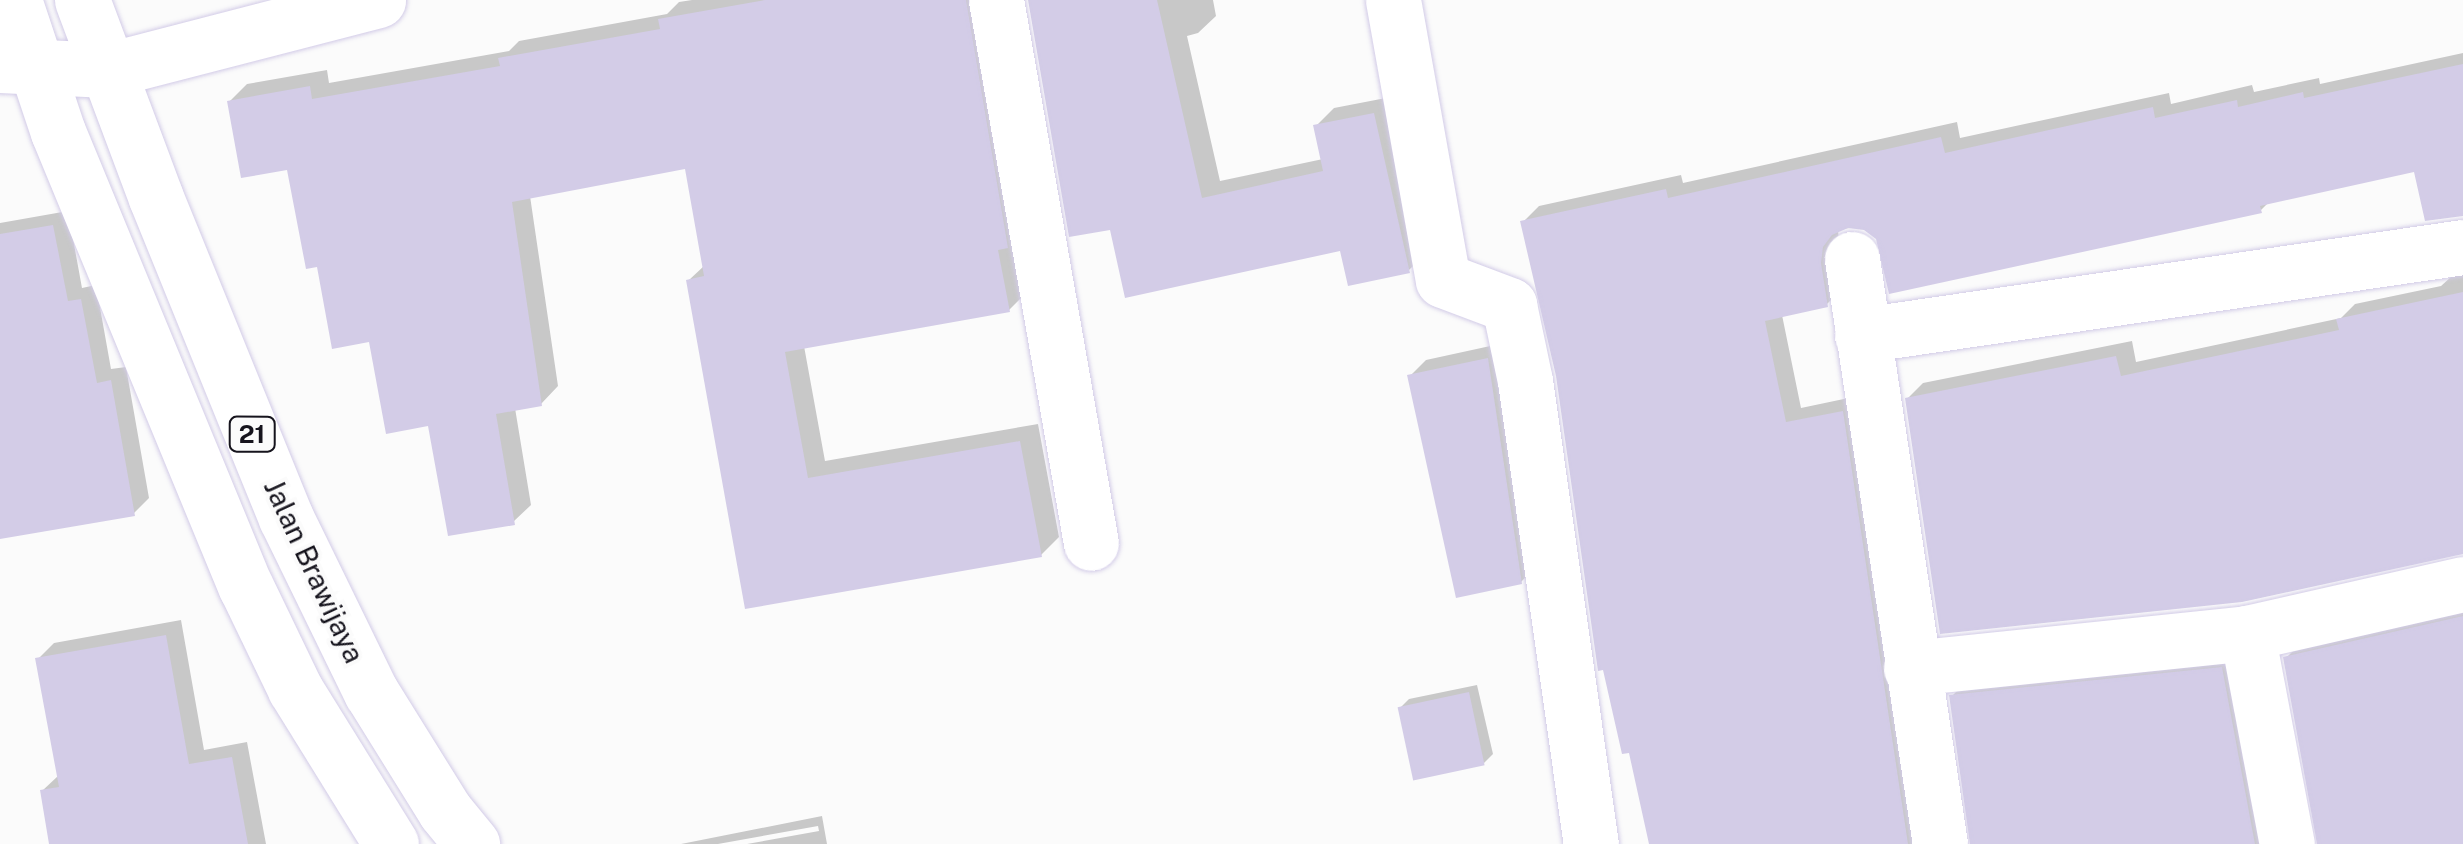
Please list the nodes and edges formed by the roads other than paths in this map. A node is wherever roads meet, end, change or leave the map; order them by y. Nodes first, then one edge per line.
1 (14, 0) edge
2 (82, 0) edge
3 (378, 0) edge
4 (996, 0) edge
5 (1393, 0) edge
6 (19, 67) edge
7 (108, 70) junction
8 (2463, 247) edge
9 (1852, 258) dead end
10 (1862, 335) junction
11 (1091, 542) dead end
12 (2463, 584) edge
13 (2246, 633) junction
14 (1911, 668) junction
15 (390, 844) edge
16 (472, 844) edge
17 (1590, 844) edge
18 (1940, 844) edge
19 (2286, 844) edge

1 - 6 main road, 21
2 - 7 main road, Jalan Brawijaya / 21
3 - 7 main road
4 - 11 main road
5 - 17 main road
6 - 7 main road
6 - 15 main road, 21
7 - 16 main road, Jalan Brawijaya / 21
8 - 10 main road
9 - 10 main road
10 - 14 main road
12 - 13 main road
13 - 14 main road
13 - 19 main road
14 - 18 main road

